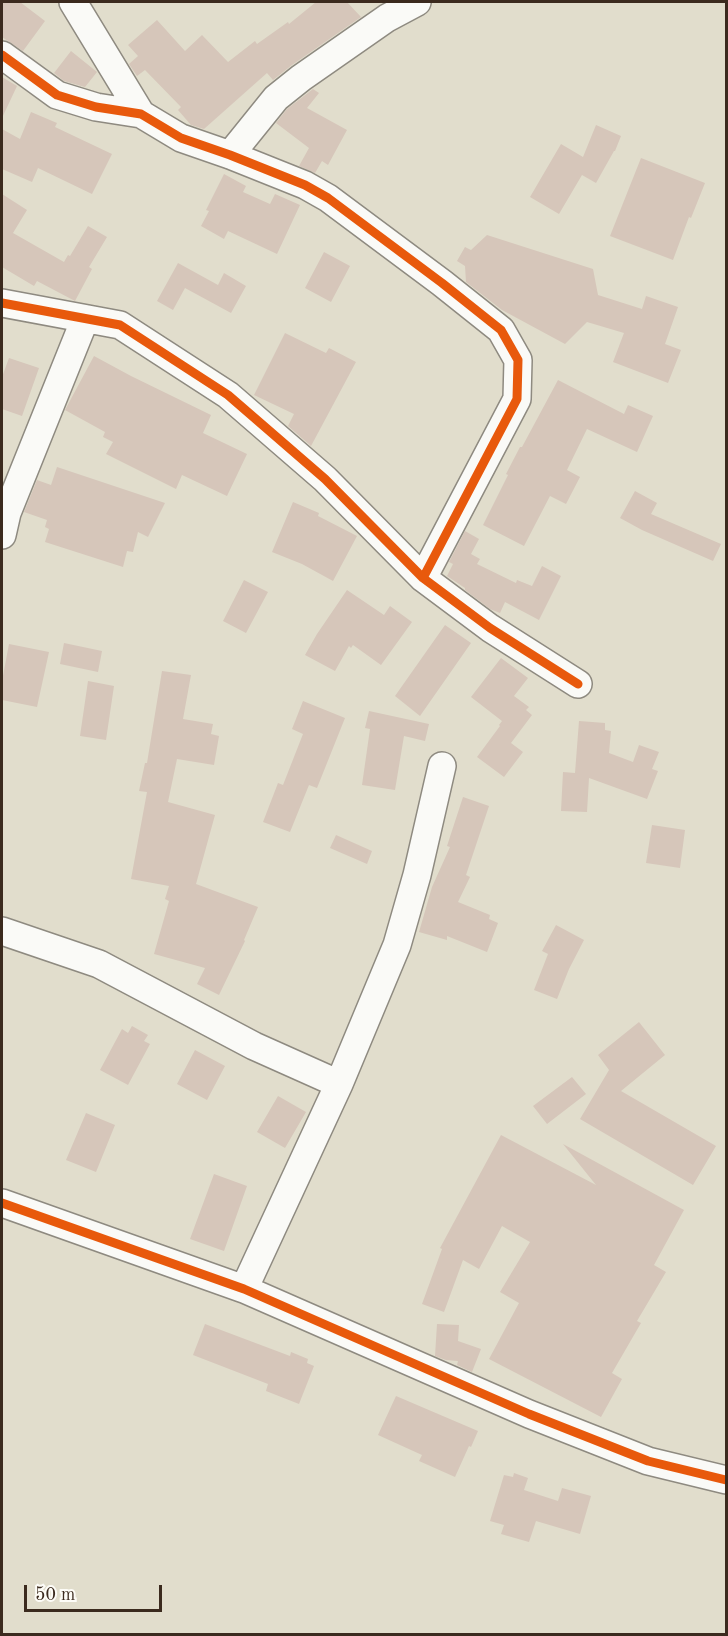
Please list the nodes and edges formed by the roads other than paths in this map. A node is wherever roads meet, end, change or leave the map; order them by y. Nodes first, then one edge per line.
1 (73, 2) edge
2 (417, 2) edge
3 (379, 10) edge
4 (2, 55) edge
5 (141, 114) junction
6 (230, 154) junction
7 (2, 303) edge
8 (85, 319) junction
9 (3, 520) edge
10 (423, 578) junction
11 (578, 684) dead end
12 (442, 766) dead end
13 (2, 931) edge
14 (339, 1084) junction
15 (2, 1203) edge
16 (244, 1290) junction
17 (726, 1480) edge

1 - 5 street
2 - 3 street
3 - 6 street
4 - 5 street
5 - 6 street
6 - 10 street
7 - 8 street
8 - 9 street
8 - 10 street
10 - 11 street
12 - 14 street
13 - 14 street
14 - 16 street
15 - 16 street
16 - 17 street

